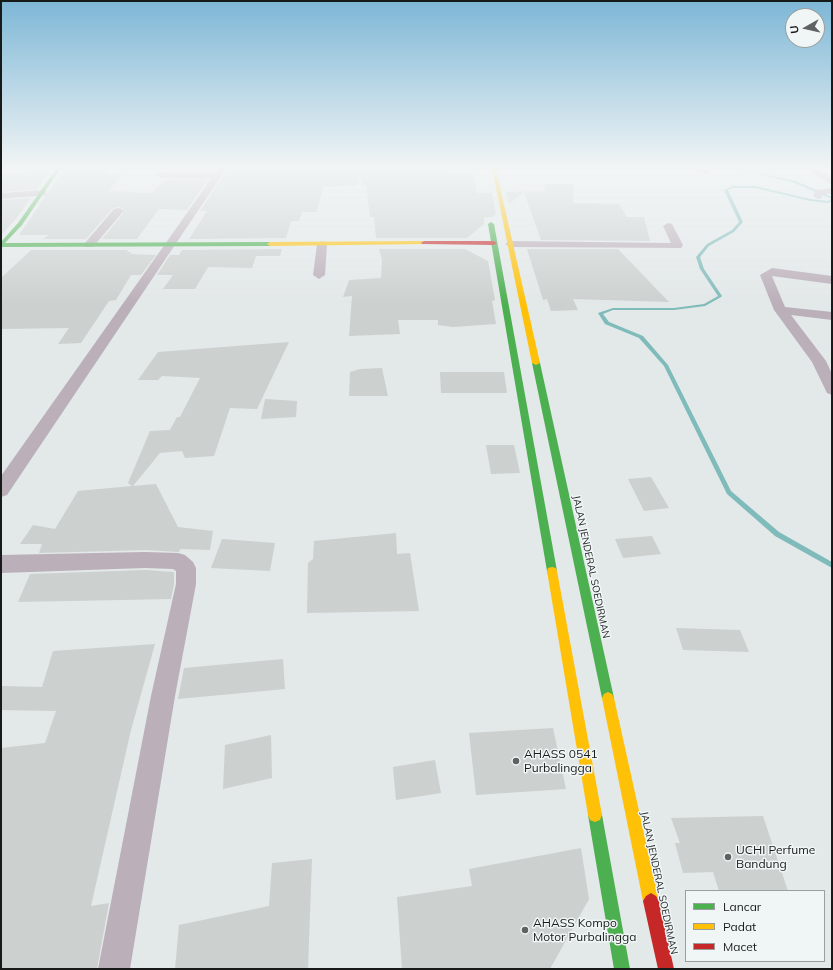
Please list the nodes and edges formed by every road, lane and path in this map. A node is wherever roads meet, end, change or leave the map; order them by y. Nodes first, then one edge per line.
1 (27, 214) edge
2 (115, 214) edge
3 (191, 214) edge
4 (489, 214) dead end
5 (504, 214) edge
6 (668, 226) dead end
7 (494, 243) junction
8 (170, 244) junction
9 (322, 244) junction
10 (510, 244) junction
11 (1, 245) edge
12 (90, 245) junction
13 (319, 275) dead end
14 (832, 280) edge
15 (780, 310) junction
16 (832, 316) edge
17 (832, 390) edge
18 (1, 490) edge
19 (1, 564) edge
20 (114, 969) edge
21 (622, 969) edge
22 (666, 969) edge

1 - 11 main road
2 - 12 street
3 - 8 street
4 - 7 main road
5 - 10 main road, JALAN JENDERAL SOEDIRMAN
6 - 10 street
7 - 9 main road
7 - 21 main road
8 - 9 main road
8 - 12 main road
8 - 18 street
9 - 13 street
10 - 22 main road, JALAN JENDERAL SOEDIRMAN
11 - 12 main road
14 - 15 street
15 - 16 street
15 - 17 street
19 - 20 street

